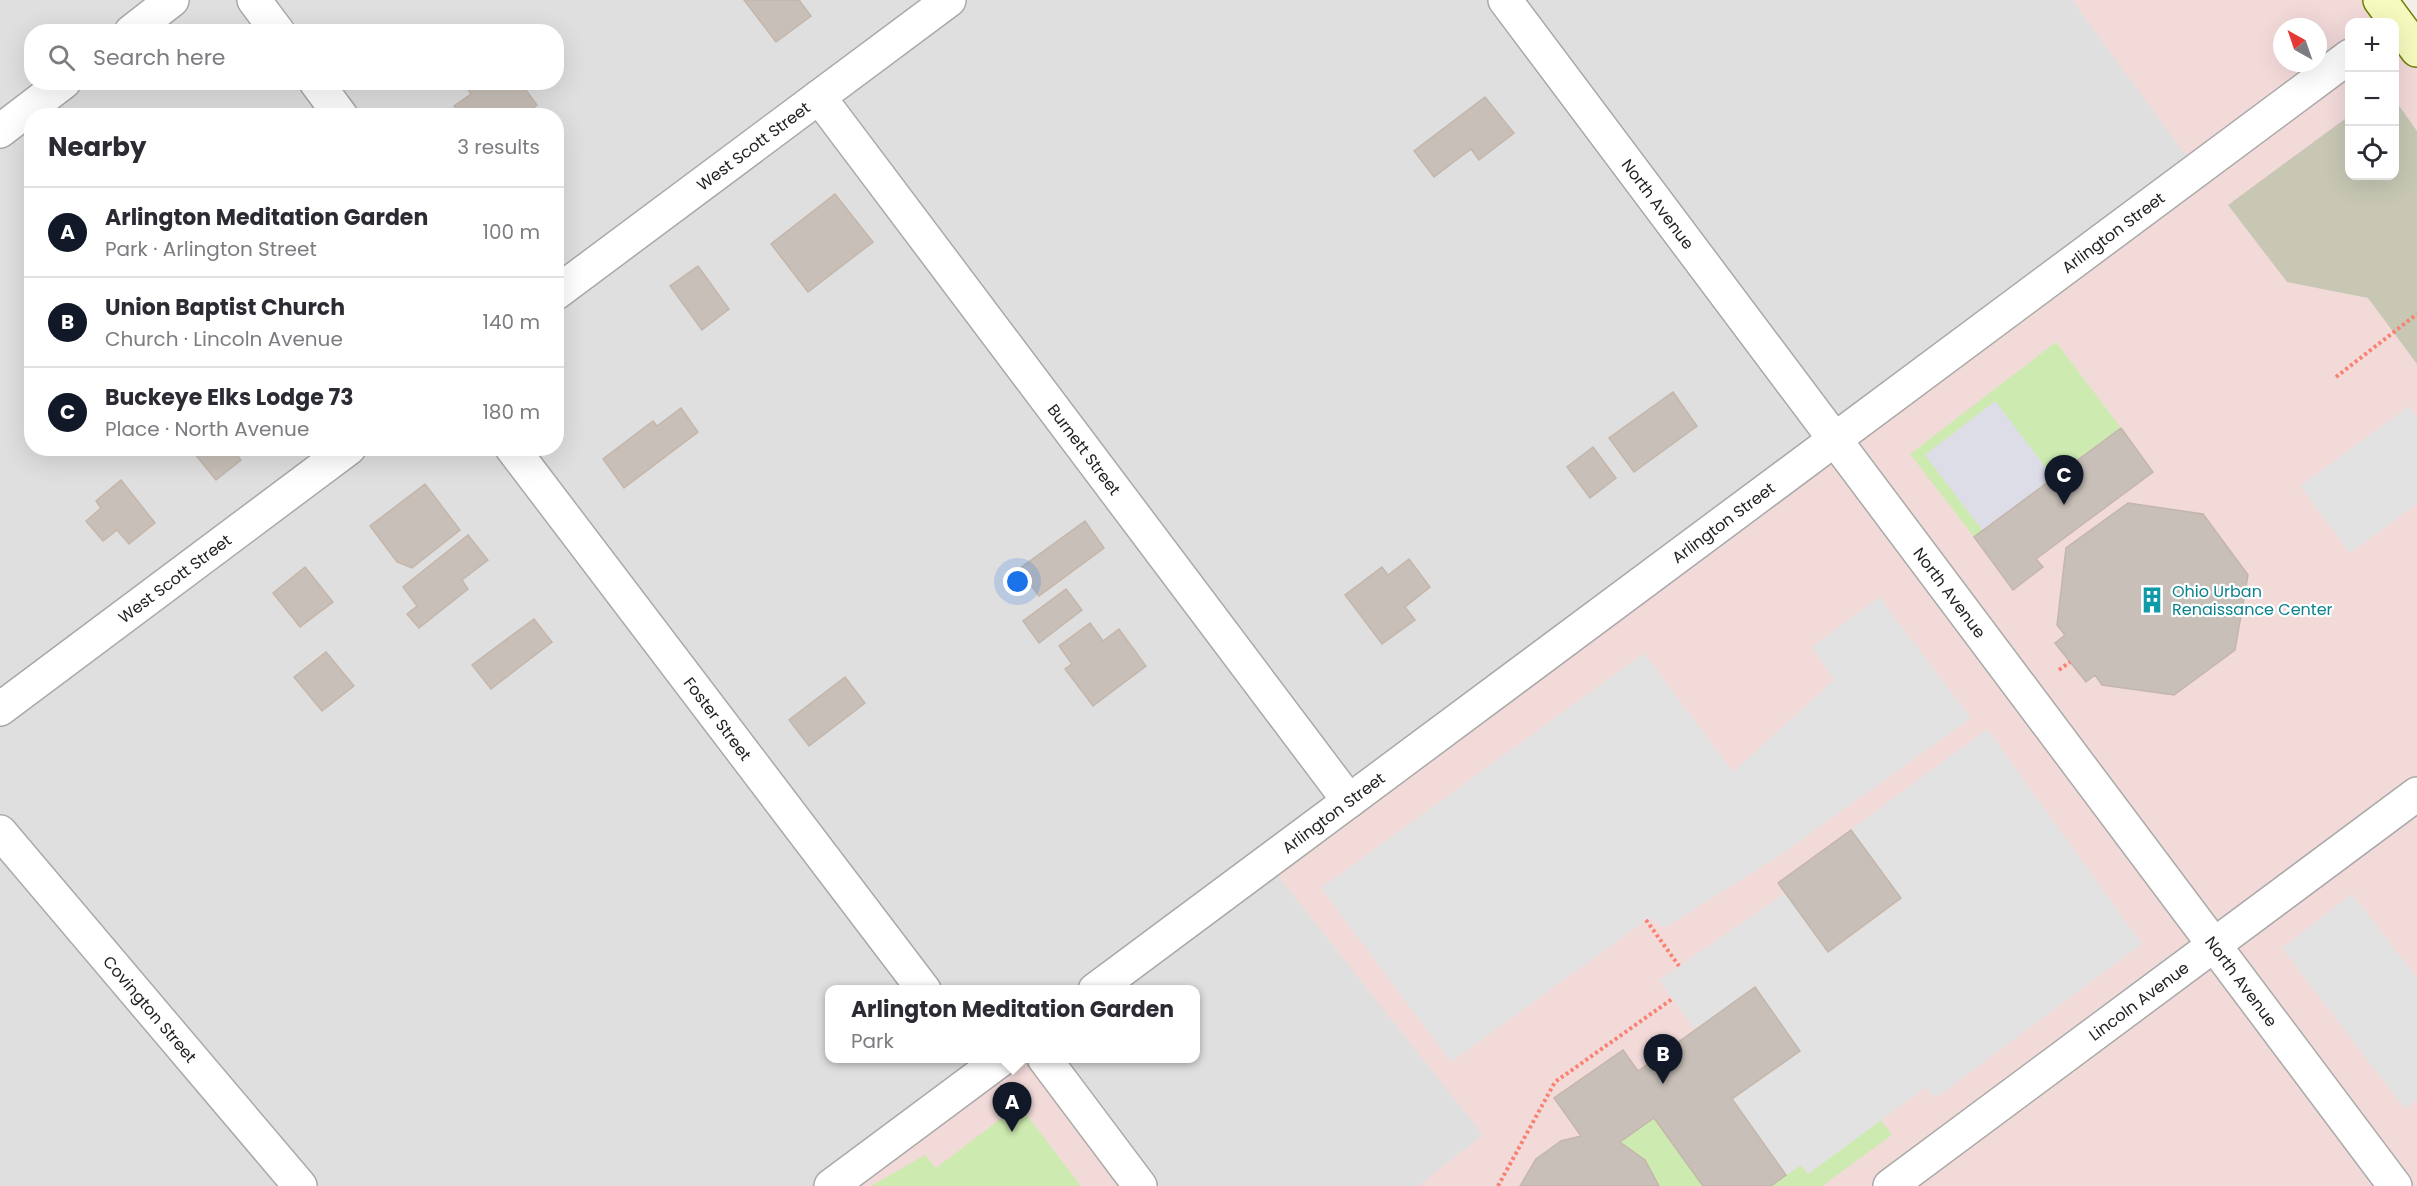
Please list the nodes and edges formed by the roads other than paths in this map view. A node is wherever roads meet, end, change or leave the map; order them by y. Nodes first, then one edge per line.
1 (172, 0) edge
2 (254, 0) edge
3 (949, 0) edge
4 (1505, 0) edge
5 (2390, 15) edge
6 (141, 24) edge
7 (272, 24) edge
8 (2417, 50) edge
9 (2345, 59) edge
10 (54, 90) edge
11 (322, 90) edge
12 (819, 97) junction
13 (30, 108) edge
14 (335, 108) edge
15 (24, 113) edge
16 (0, 131) edge
17 (564, 287) edge
18 (1835, 439) junction
19 (338, 456) edge
20 (518, 456) edge
21 (0, 709) edge
22 (2417, 794) edge
23 (1349, 801) junction
24 (0, 832) edge
25 (2214, 945) junction
26 (920, 985) edge
27 (1102, 985) edge
28 (988, 1063) edge
29 (1047, 1063) edge
30 (300, 1186) edge
31 (831, 1186) edge
32 (1140, 1186) edge
33 (1890, 1186) edge
34 (2395, 1186) edge

1 - 6 street
2 - 7 street
3 - 12 street, West Scott Street
4 - 18 street, North Avenue
5 - 8 main road
9 - 18 street, Arlington Street
10 - 13 street
11 - 14 street
12 - 17 street, West Scott Street
12 - 23 street, Burnett Street
15 - 16 street
18 - 23 street, Arlington Street
18 - 25 street, North Avenue
19 - 21 street, West Scott Street
20 - 26 street, Foster Street
22 - 25 street, Lincoln Avenue
23 - 27 street, Arlington Street
24 - 30 street, Covington Street
25 - 33 street, Lincoln Avenue
25 - 34 street, North Avenue
28 - 31 street
29 - 32 street

